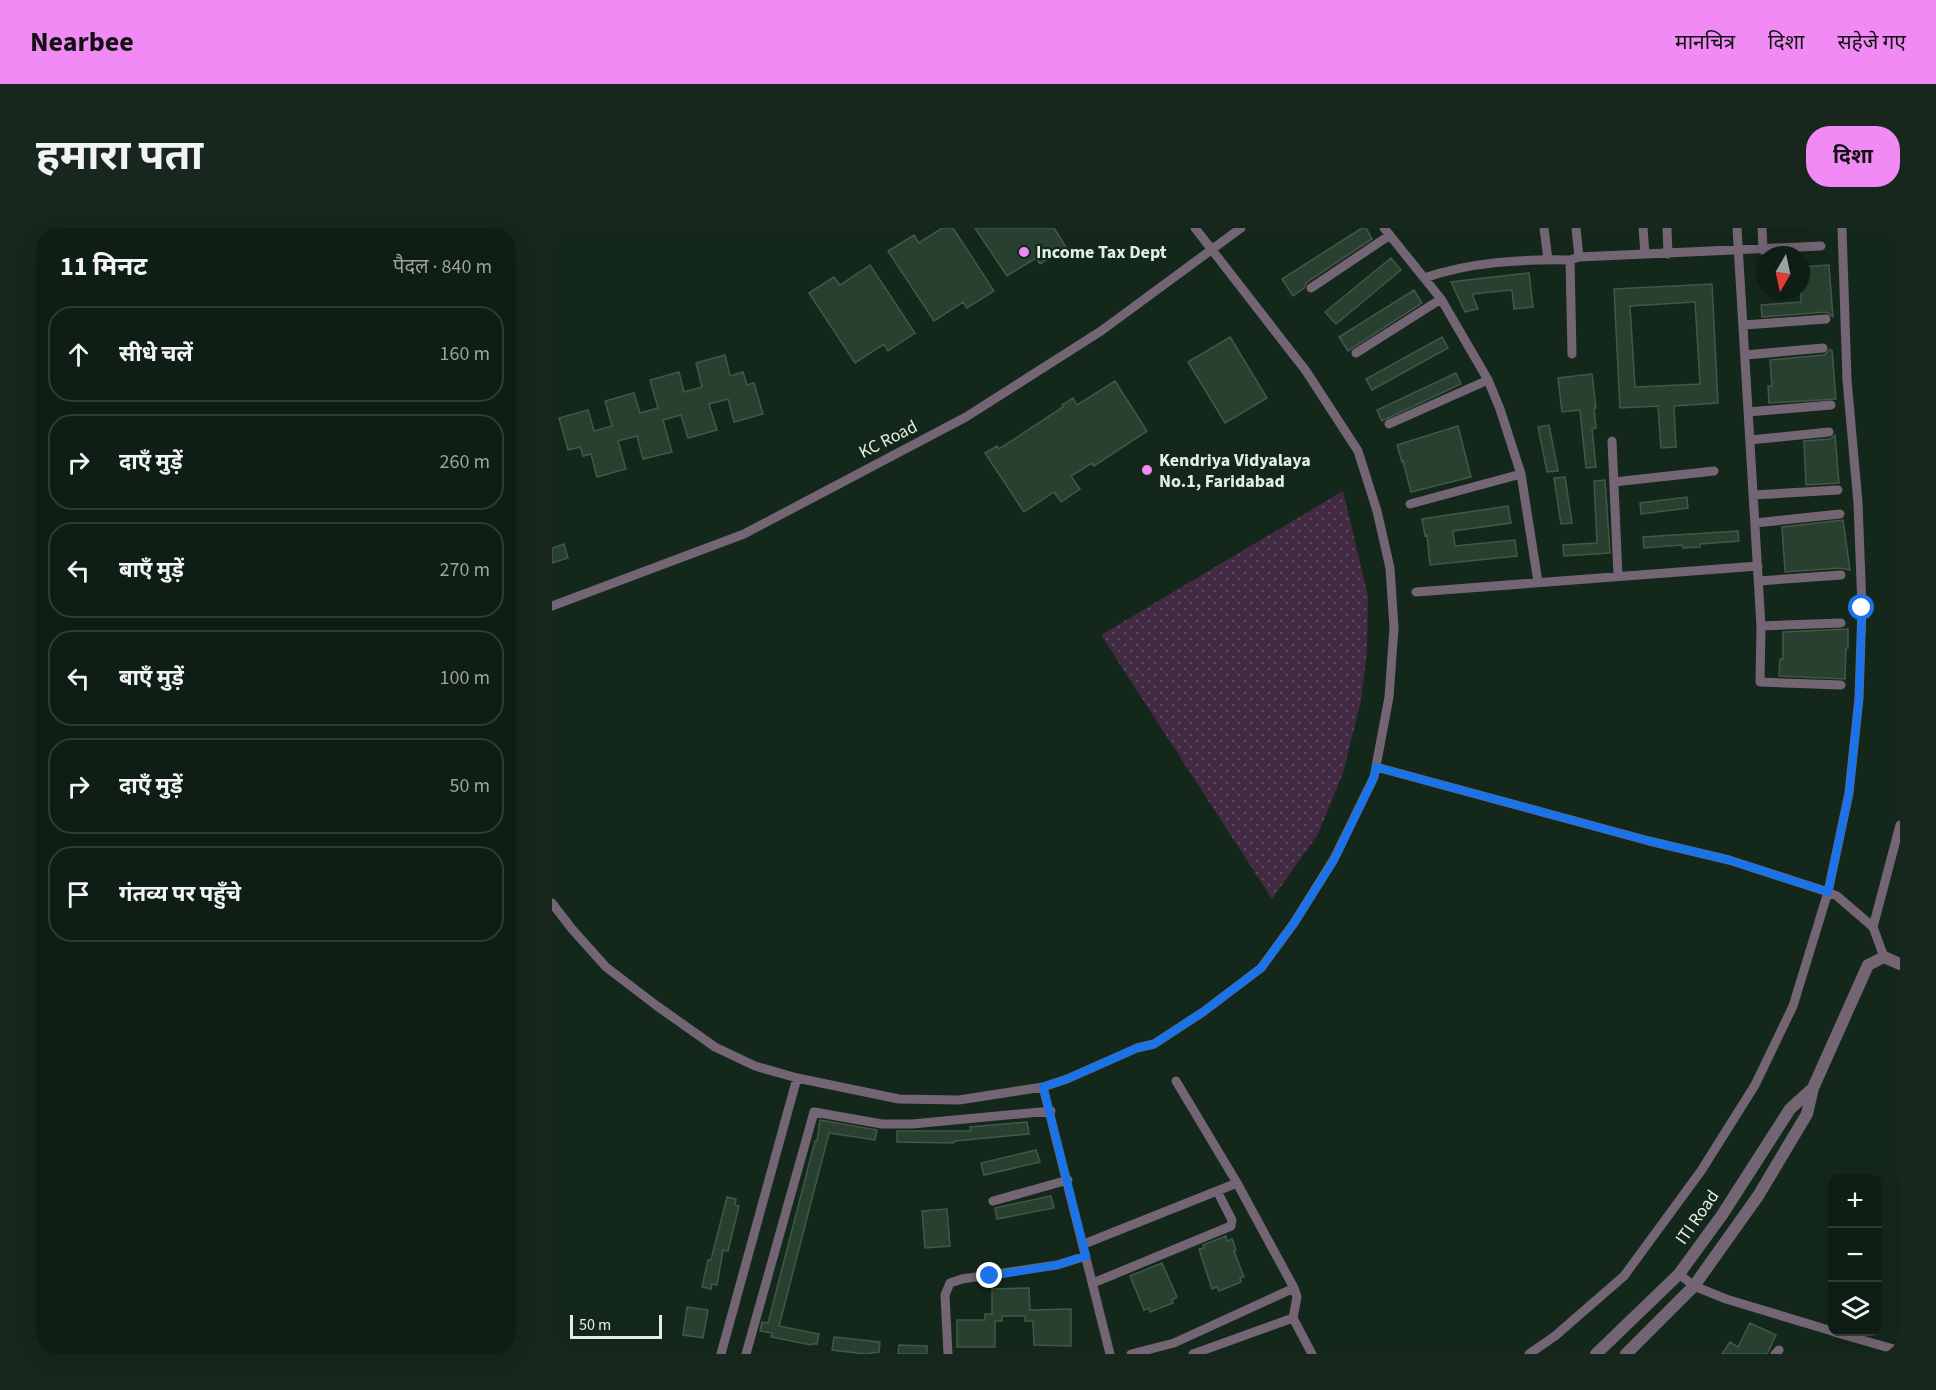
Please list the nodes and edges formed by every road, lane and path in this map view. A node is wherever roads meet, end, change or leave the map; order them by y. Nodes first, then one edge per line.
1 (1195, 228) edge
2 (1241, 228) edge
3 (1544, 228) edge
4 (1576, 228) edge
5 (1643, 228) edge
6 (1667, 228) edge
7 (1737, 228) edge
8 (1762, 228) edge
9 (1842, 228) edge
10 (1387, 232) edge
11 (1763, 246) edge
12 (1821, 246) dead end
13 (1810, 247) edge
14 (1212, 250) junction
15 (1756, 250) edge
16 (1738, 251) junction
17 (1645, 254) junction
18 (1668, 254) junction
19 (1574, 259) junction
20 (1548, 260) junction
21 (1424, 278) junction
22 (1311, 288) dead end
23 (1441, 298) junction
24 (1826, 319) dead end
25 (1744, 325) junction
26 (1823, 348) dead end
27 (1356, 353) dead end
28 (1572, 354) dead end
29 (1745, 355) junction
30 (1488, 380) junction
31 (1831, 405) dead end
32 (1748, 412) junction
33 (1389, 424) dead end
34 (1829, 432) dead end
35 (1750, 440) junction
36 (1612, 441) dead end
37 (1714, 471) dead end
38 (1521, 474) junction
39 (1614, 482) junction
40 (1838, 490) dead end
41 (1753, 495) junction
42 (1410, 504) dead end
43 (1840, 514) dead end
44 (1755, 523) junction
45 (1758, 566) junction
46 (1841, 575) dead end
47 (1618, 576) junction
48 (1759, 581) junction
49 (1538, 582) junction
50 (1416, 592) dead end
51 (552, 606) edge
52 (1841, 623) dead end
53 (1761, 626) junction
54 (1841, 685) dead end
55 (1376, 767) junction
56 (1900, 825) edge
57 (1828, 892) junction
58 (552, 903) edge
59 (1873, 927) junction
60 (1884, 957) junction
61 (1900, 964) edge
62 (797, 1078) junction
63 (1176, 1081) dead end
64 (1043, 1087) junction
65 (1813, 1088) junction
66 (1051, 1111) junction
67 (1068, 1180) junction
68 (1238, 1183) junction
69 (1217, 1191) junction
70 (993, 1201) dead end
71 (1083, 1244) junction
72 (1086, 1256) junction
73 (1679, 1274) junction
74 (1093, 1283) junction
75 (1694, 1286) junction
76 (1294, 1288) junction
77 (1293, 1318) junction
78 (1828, 1330) edge
79 (1850, 1336) edge
80 (1900, 1351) edge
81 (721, 1354) edge
82 (746, 1354) edge
83 (948, 1354) edge
84 (1110, 1354) edge
85 (1131, 1354) edge
86 (1193, 1354) edge
87 (1312, 1354) edge
88 (1529, 1354) edge
89 (1596, 1354) edge
90 (1626, 1354) edge

1 - 14 street
2 - 14 street, KC Road
3 - 20 street
4 - 19 street
5 - 17 street
6 - 18 street
7 - 16 street
8 - 11 street
9 - 57 street
10 - 21 street
10 - 22 street
12 - 13 street
14 - 51 street, KC Road
14 - 55 street
15 - 16 street
16 - 18 street
16 - 25 street
17 - 18 street
17 - 19 street
19 - 20 street
19 - 28 street
20 - 21 street
21 - 23 street
23 - 27 street
23 - 30 street
24 - 25 street
25 - 29 street
26 - 29 street
29 - 32 street
30 - 33 street
30 - 38 street
31 - 32 street
32 - 35 street
34 - 35 street
35 - 41 street
36 - 39 street
37 - 39 street
38 - 42 street
38 - 49 street
39 - 47 street
40 - 41 street
41 - 44 street
43 - 44 street
44 - 45 street
45 - 47 street
45 - 48 street
46 - 48 street
47 - 49 street
48 - 53 street
49 - 50 street
52 - 53 street
53 - 54 street
55 - 57 street
55 - 64 street
56 - 59 street
57 - 59 street
57 - 88 street
58 - 62 street
59 - 60 street
60 - 61 street
60 - 65 street, ITI Road
62 - 64 street
62 - 81 street
63 - 68 street
64 - 66 street
65 - 73 street, ITI Road
65 - 75 street, ITI Road
66 - 67 street
66 - 82 street
67 - 70 street
67 - 71 street
68 - 69 street
68 - 76 street
69 - 71 street
69 - 74 street
71 - 72 street
72 - 74 street
72 - 83 street
73 - 75 street
73 - 89 street, ITI Road
74 - 84 street
75 - 78 street
75 - 90 street, ITI Road
76 - 77 street
76 - 85 street
77 - 86 street
77 - 87 street
79 - 80 street

